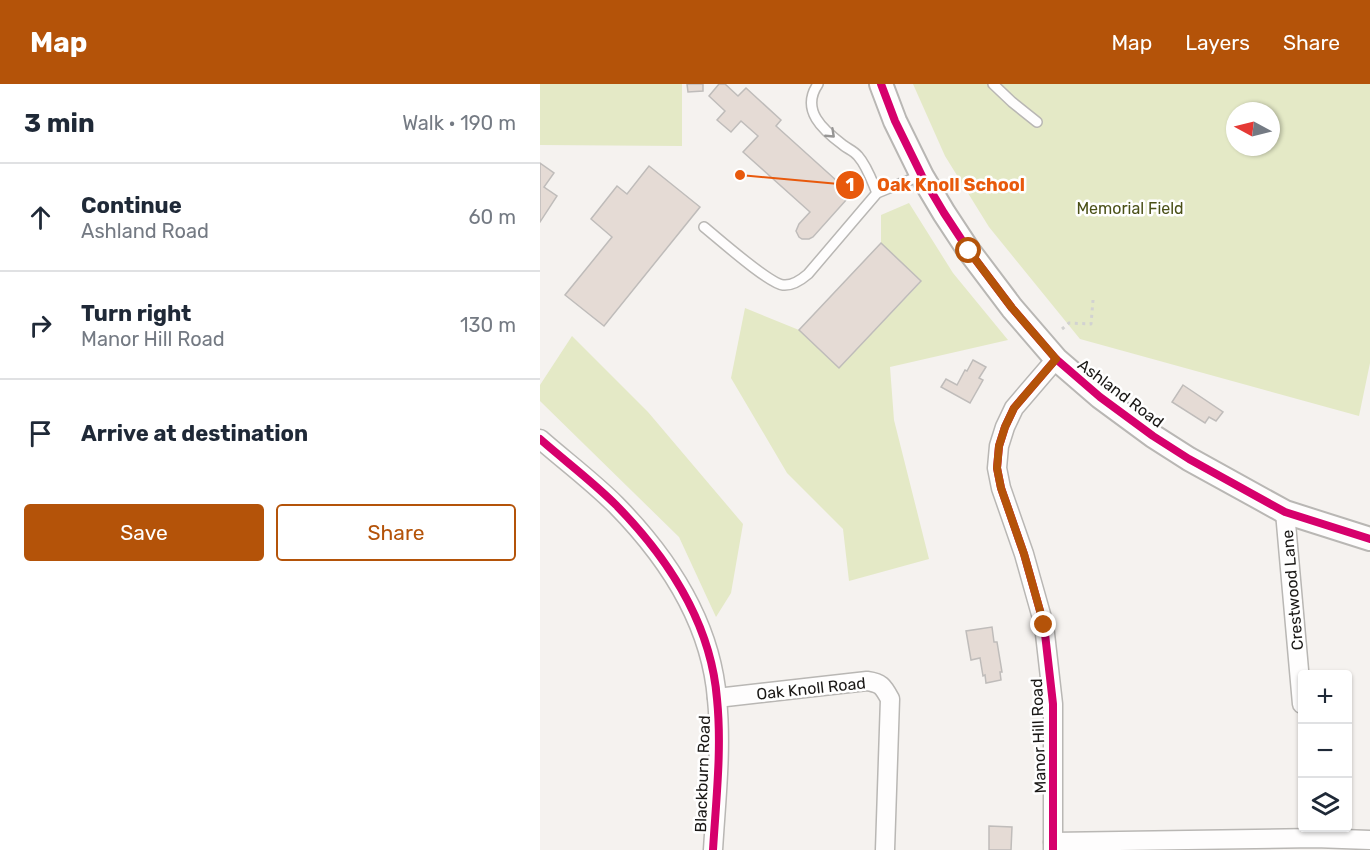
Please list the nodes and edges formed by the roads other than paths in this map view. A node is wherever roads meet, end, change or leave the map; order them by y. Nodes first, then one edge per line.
1 (818, 84) edge
2 (881, 84) edge
3 (993, 84) edge
4 (1037, 122) dead end
5 (922, 176) junction
6 (877, 193) junction
7 (704, 227) dead end
8 (1056, 359) junction
9 (540, 439) edge
10 (1285, 512) junction
11 (1370, 539) edge
12 (1299, 670) edge
13 (717, 698) junction
14 (1314, 833) edge
15 (1370, 840) edge
16 (1053, 846) edge
17 (713, 850) edge
18 (885, 850) edge

1 -> 6 lane
2 - 5 street, Ashland Road
3 - 4 lane
5 - 6 lane
5 - 8 street, Ashland Road
6 - 7 lane
8 - 10 street, Ashland Road
8 - 16 street, Manor Hill Road
9 - 13 street, Blackburn Road
10 - 11 street, Ashland Road
10 - 12 street, Crestwood Lane
13 - 17 street, Blackburn Road
13 - 18 street, Oak Knoll Road
14 - 15 street
14 - 16 street

